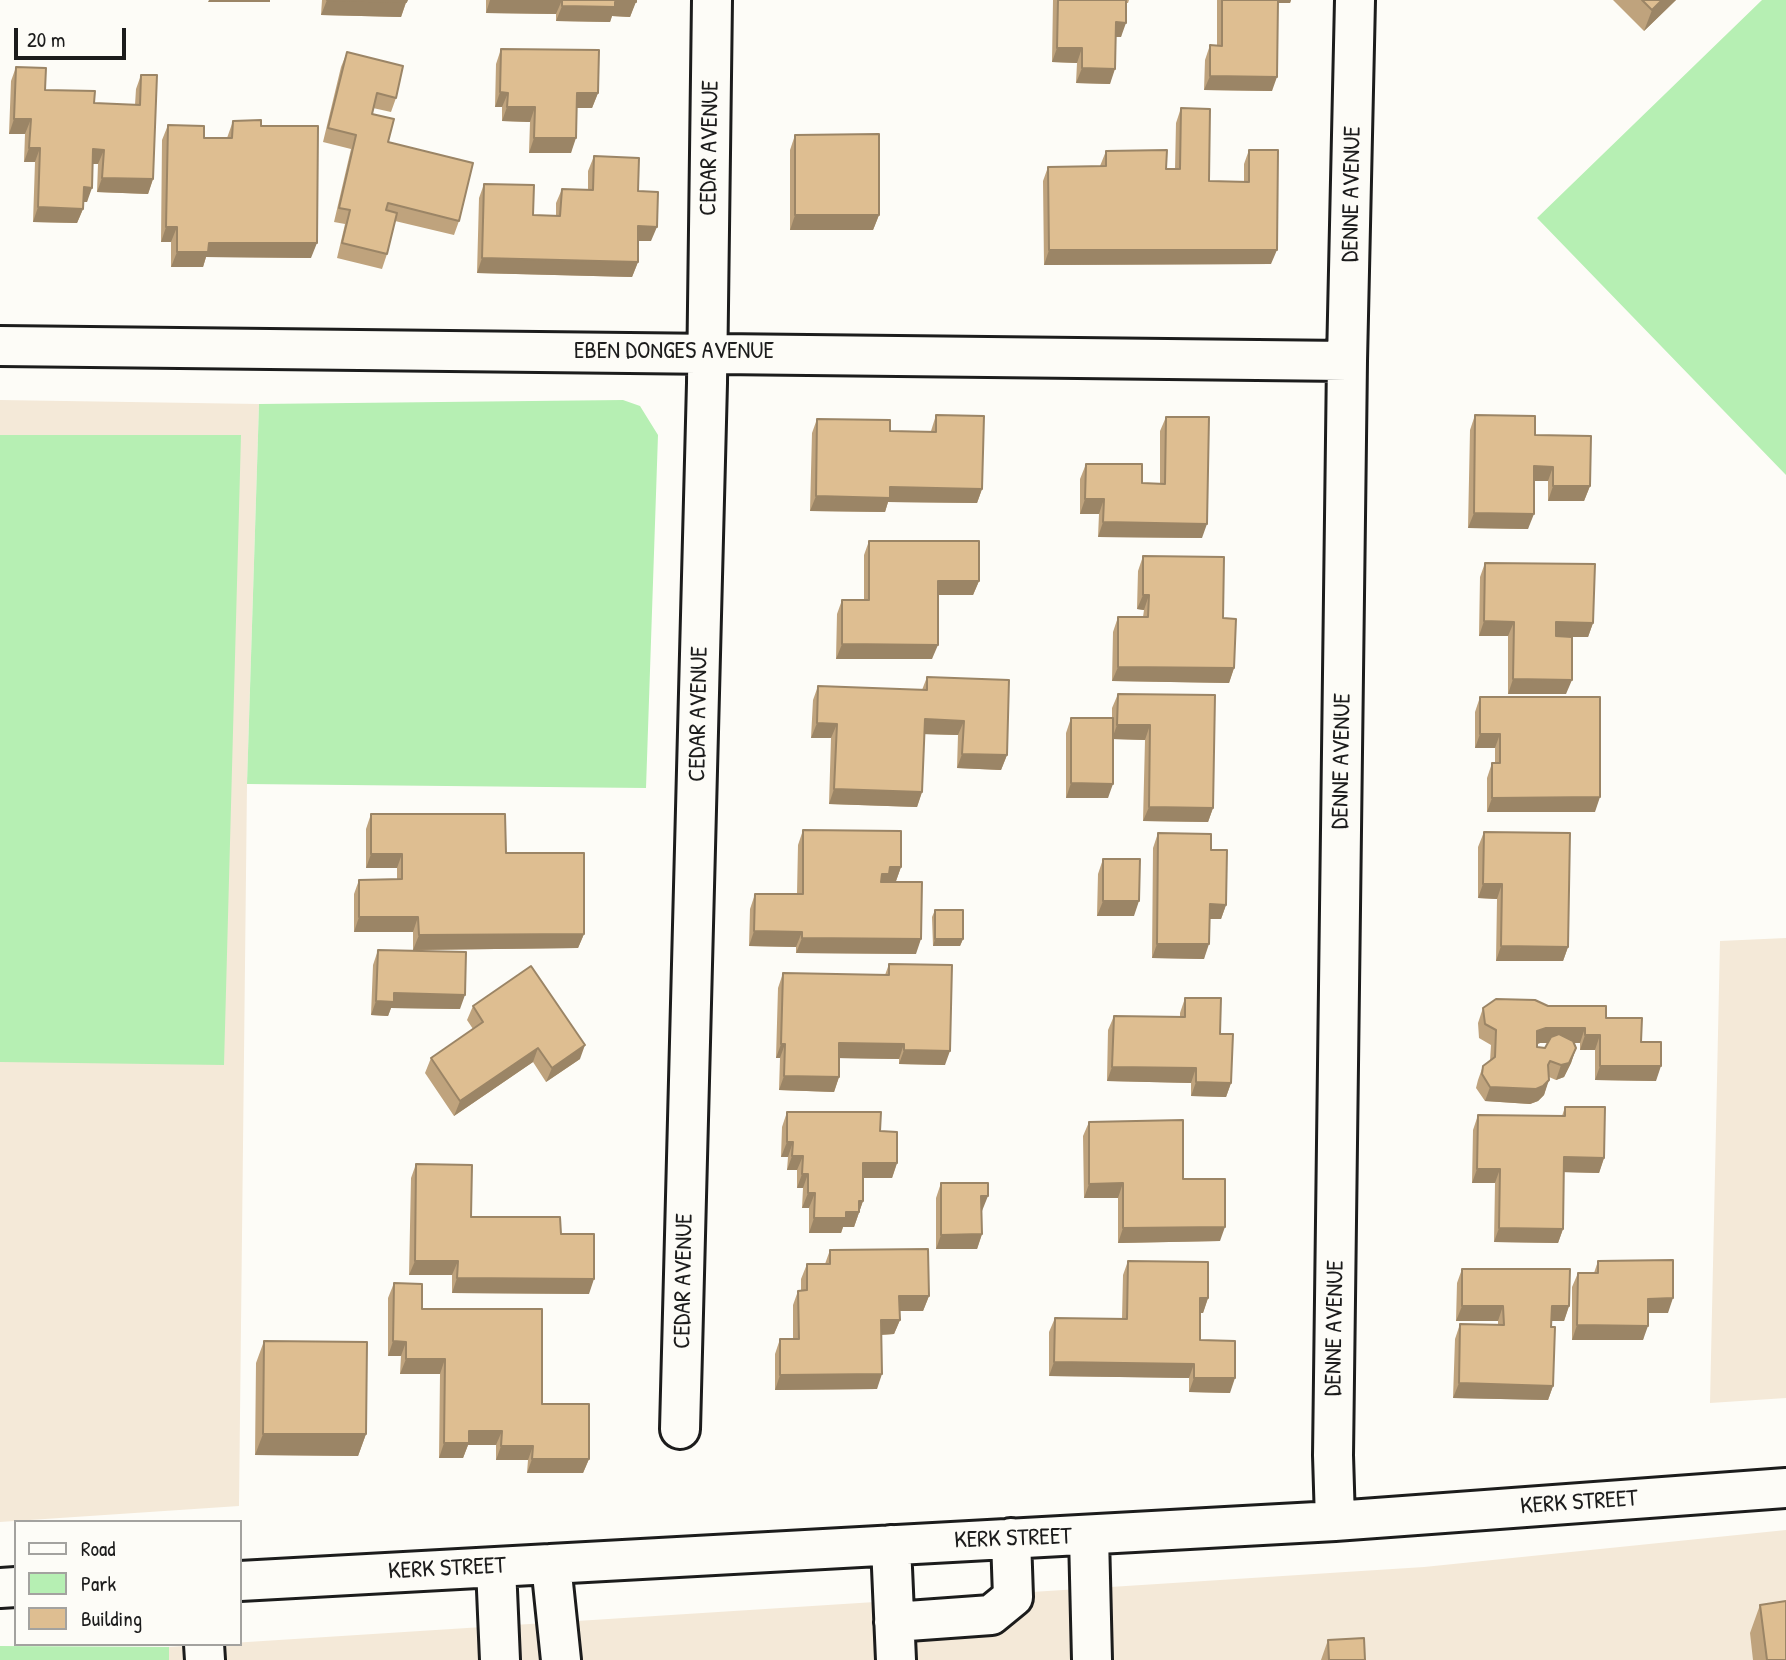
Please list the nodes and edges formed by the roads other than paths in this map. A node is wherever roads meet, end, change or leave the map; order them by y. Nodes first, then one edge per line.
1 (712, 0) edge
2 (1355, 0) edge
3 (0, 346) edge
4 (706, 351) junction
5 (1347, 360) junction
6 (681, 1429) dead end
7 (1786, 1488) edge
8 (1335, 1521) junction
9 (1089, 1536) junction
10 (1011, 1538) junction
11 (891, 1545) junction
12 (551, 1564) junction
13 (496, 1567) junction
14 (242, 1581) edge
15 (894, 1622) junction
16 (500, 1660) edge
17 (561, 1660) edge
18 (896, 1660) edge
19 (1092, 1660) edge

1 - 4 street, CEDAR AVENUE
2 - 5 street, DENNE AVENUE
3 - 4 street, EBEN DONGES AVENUE
4 - 5 street, EBEN DONGES AVENUE
4 - 6 street, CEDAR AVENUE
5 - 8 street, DENNE AVENUE
7 - 8 street, KERK STREET
8 - 9 street, KERK STREET
9 - 10 street, KERK STREET
9 - 19 street
10 - 11 street, KERK STREET
10 - 15 street
11 - 12 street, KERK STREET
11 - 15 street
12 - 13 street, KERK STREET
12 - 17 street
13 - 14 street, KERK STREET
13 - 16 street
15 - 18 street

